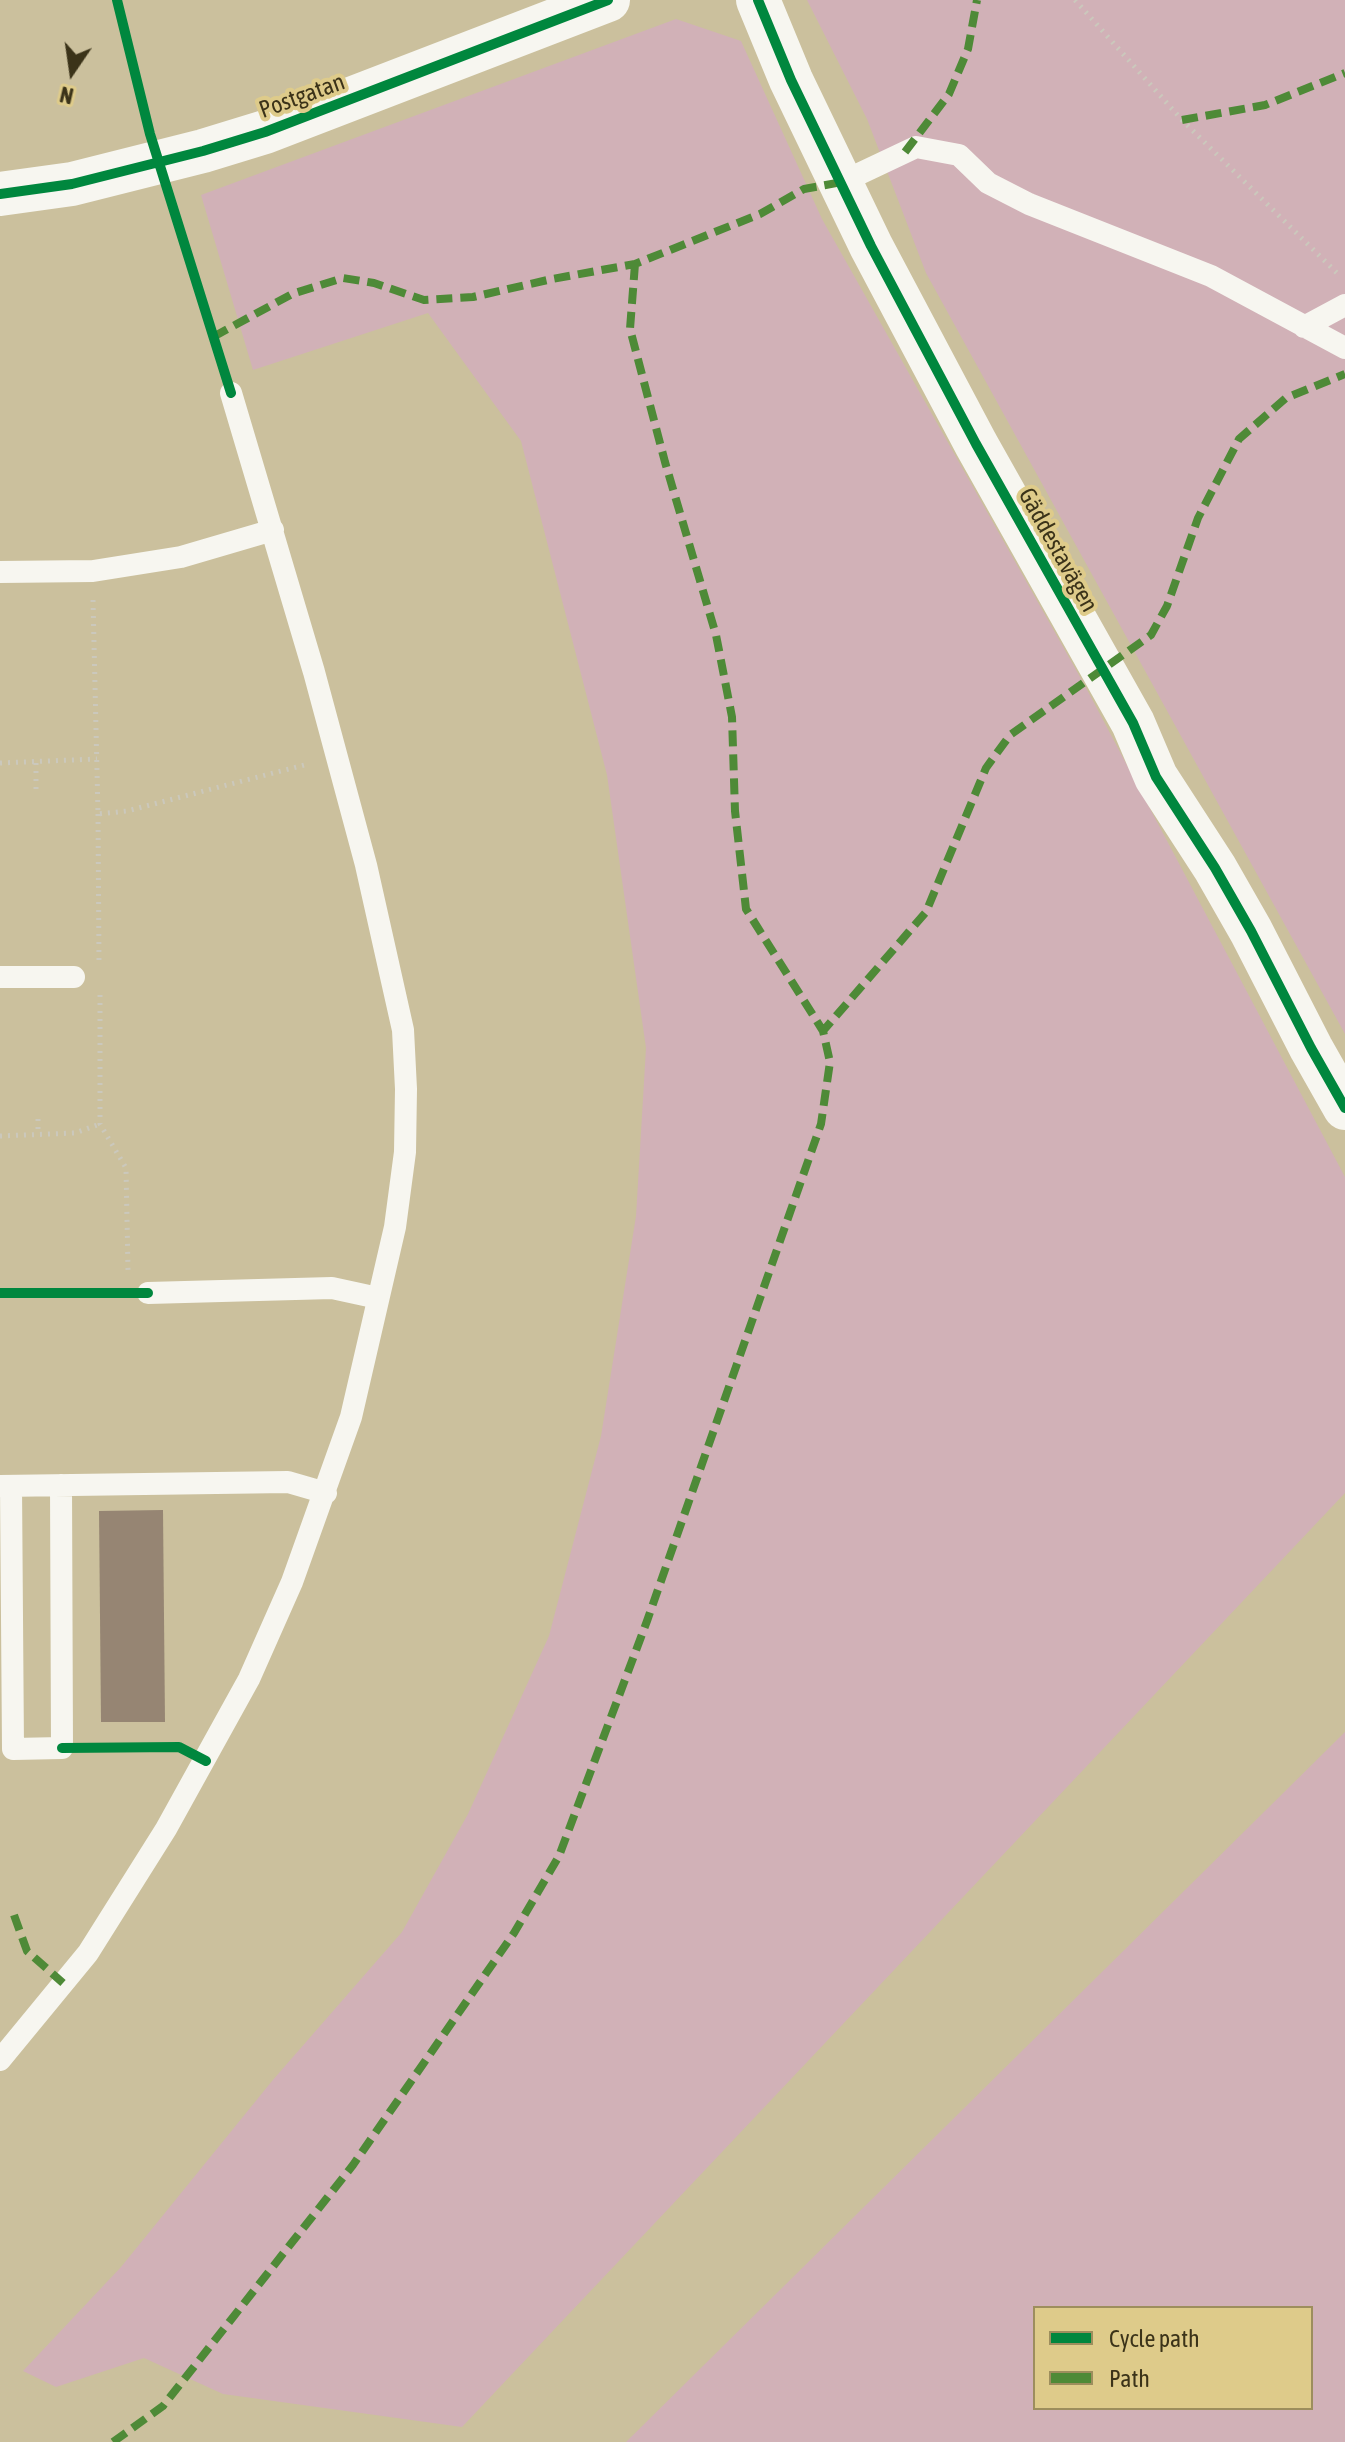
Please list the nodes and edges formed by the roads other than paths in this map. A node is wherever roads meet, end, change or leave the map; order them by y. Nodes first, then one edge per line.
1 (608, 0) edge
2 (758, 0) edge
3 (842, 182) junction
4 (0, 194) edge
5 (1345, 305) edge
6 (1304, 327) junction
7 (1345, 348) edge
8 (231, 393) dead end
9 (273, 530) junction
10 (0, 572) edge
11 (0, 977) edge
12 (74, 977) dead end
13 (1345, 1108) edge
14 (148, 1293) dead end
15 (378, 1298) junction
16 (61, 1485) junction
17 (5, 1486) edge
18 (326, 1493) junction
19 (0, 2060) edge

1 - 4 street, Postgatan
2 - 3 street, Gäddestavägen
3 - 6 lane
3 - 13 street, Gäddestavägen
5 - 6 lane
6 - 7 lane
8 - 9 lane
9 - 10 lane
9 - 15 lane
11 - 12 lane
14 - 15 lane
15 - 18 lane
16 - 17 lane
16 - 17 lane
16 - 18 lane
18 - 19 lane

